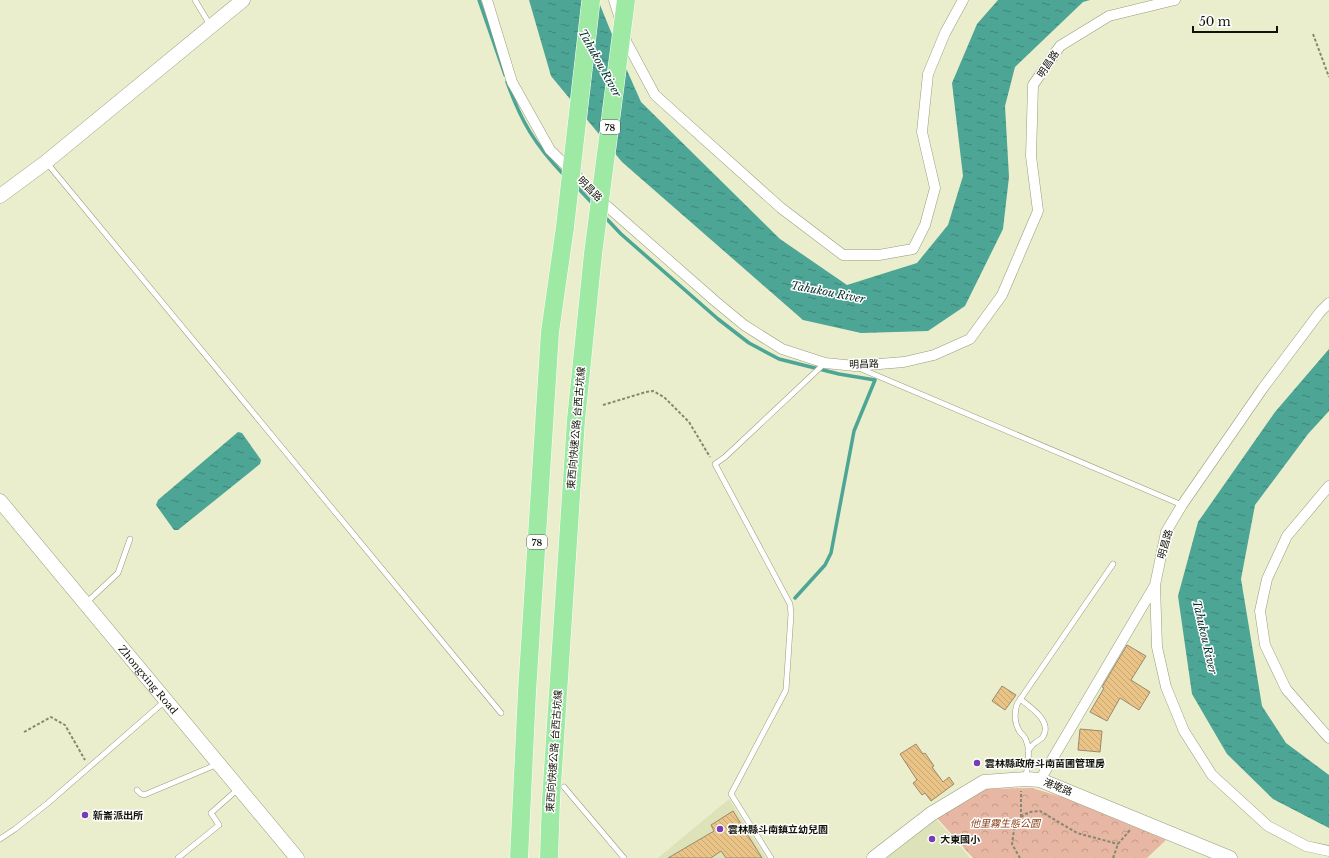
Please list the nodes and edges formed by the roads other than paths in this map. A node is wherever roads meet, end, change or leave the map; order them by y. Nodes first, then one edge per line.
1 (195, 0) edge
2 (244, 0) edge
3 (487, 0) edge
4 (591, 0) edge
5 (614, 0) edge
6 (626, 0) edge
7 (963, 0) edge
8 (1175, 0) edge
9 (211, 26) junction
10 (46, 162) junction
11 (0, 196) edge
12 (1329, 303) edge
13 (825, 363) junction
14 (855, 366) junction
15 (1329, 486) edge
16 (0, 500) edge
17 (1182, 505) junction
18 (130, 540) dead end
19 (1113, 564) dead end
20 (1155, 585) junction
21 (85, 603) junction
22 (1020, 699) junction
23 (166, 700) junction
24 (501, 713) dead end
25 (1329, 738) edge
26 (1028, 751) junction
27 (218, 764) junction
28 (1024, 779) junction
29 (1040, 780) junction
30 (564, 787) dead end
31 (239, 788) junction
32 (137, 790) dead end
33 (0, 839) edge
34 (1329, 851) edge
35 (178, 858) edge
36 (297, 858) edge
37 (519, 858) edge
38 (549, 858) edge
39 (624, 858) edge
40 (772, 858) edge
41 (874, 858) edge
42 (1230, 858) edge

1 - 9 lane
2 - 9 street
3 - 13 street, 明昌路
4 - 37 highway, 78, bridge
5 - 7 street
6 - 38 highway, 東西向快速公路 台西古坑線 / 78, bridge
8 - 14 street, 明昌路
9 - 10 street
10 - 11 street
10 - 24 lane
12 - 17 street, 明昌路
13 - 14 street, 明昌路
13 - 40 lane
14 - 17 lane
15 - 25 street
16 - 21 street, Zhongxing Road
17 - 20 street, 明昌路
18 - 21 lane
19 - 22 lane
20 - 29 street, 明昌路
20 - 34 street
21 - 23 street, Zhongxing Road
22 - 26 lane
22 - 26 lane
23 - 27 street, Zhongxing Road
23 - 33 lane
26 - 28 lane
27 - 31 street, Zhongxing Road
27 - 32 lane
28 - 29 street, 港墘路
28 - 41 street, 港墘路
29 - 42 street, 港墘路
30 - 39 lane
31 - 35 lane
31 - 36 street, Zhongxing Road

